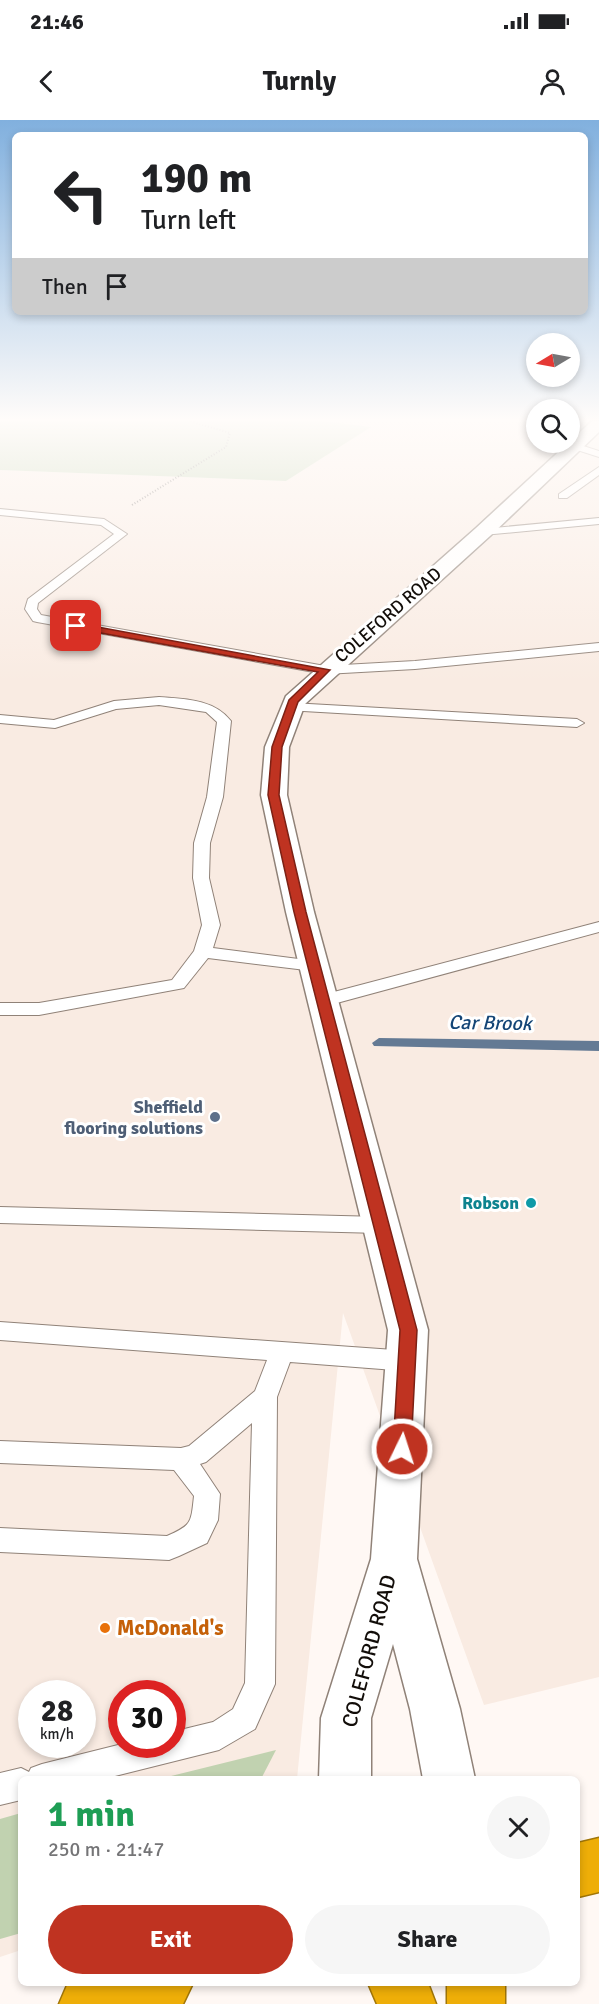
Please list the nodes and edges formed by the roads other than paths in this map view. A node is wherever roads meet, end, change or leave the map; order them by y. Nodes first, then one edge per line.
1 (511, 509) edge
2 (0, 512) edge
3 (599, 521) edge
4 (483, 531) junction
5 (599, 647) edge
6 (325, 670) junction
7 (291, 707) junction
8 (0, 719) edge
9 (577, 723) dead end
10 (599, 927) edge
11 (203, 952) junction
12 (314, 966) junction
13 (322, 1001) junction
14 (0, 1009) edge
15 (0, 1215) edge
16 (380, 1225) junction
17 (0, 1331) edge
18 (282, 1351) junction
19 (408, 1360) junction
20 (265, 1397) junction
21 (0, 1452) edge
22 (181, 1459) junction
23 (0, 1540) edge
24 (394, 1559) junction
25 (54, 1776) edge
26 (345, 1776) edge
27 (448, 1776) edge
28 (18, 1785) edge
29 (0, 1790) edge
30 (599, 1865) edge
31 (580, 1870) edge
32 (153, 1986) edge
33 (398, 1986) edge
34 (476, 1986) edge
35 (88, 2004) edge
36 (407, 2004) edge
37 (477, 2004) edge

1 - 4 street, COLEFORD ROAD
2 - 6 lane
3 - 4 lane
4 - 6 street, COLEFORD ROAD
5 - 6 lane
6 - 7 street, COLEFORD ROAD
7 - 9 lane
7 - 12 street, COLEFORD ROAD
8 - 11 lane
10 - 13 lane
11 - 12 lane
11 - 14 lane
12 - 13 street, COLEFORD ROAD
13 - 16 street, COLEFORD ROAD
15 - 16 lane
16 - 19 street, COLEFORD ROAD
17 - 18 lane
18 - 19 lane
18 - 20 lane
19 - 24 street, COLEFORD ROAD
20 - 22 lane
20 - 25 lane
21 - 22 lane
22 - 23 lane
24 - 26 street, COLEFORD ROAD
24 - 27 street, COLEFORD ROAD
28 - 29 lane
30 - 31 highway
32 - 35 highway
33 - 36 highway
34 - 37 highway

